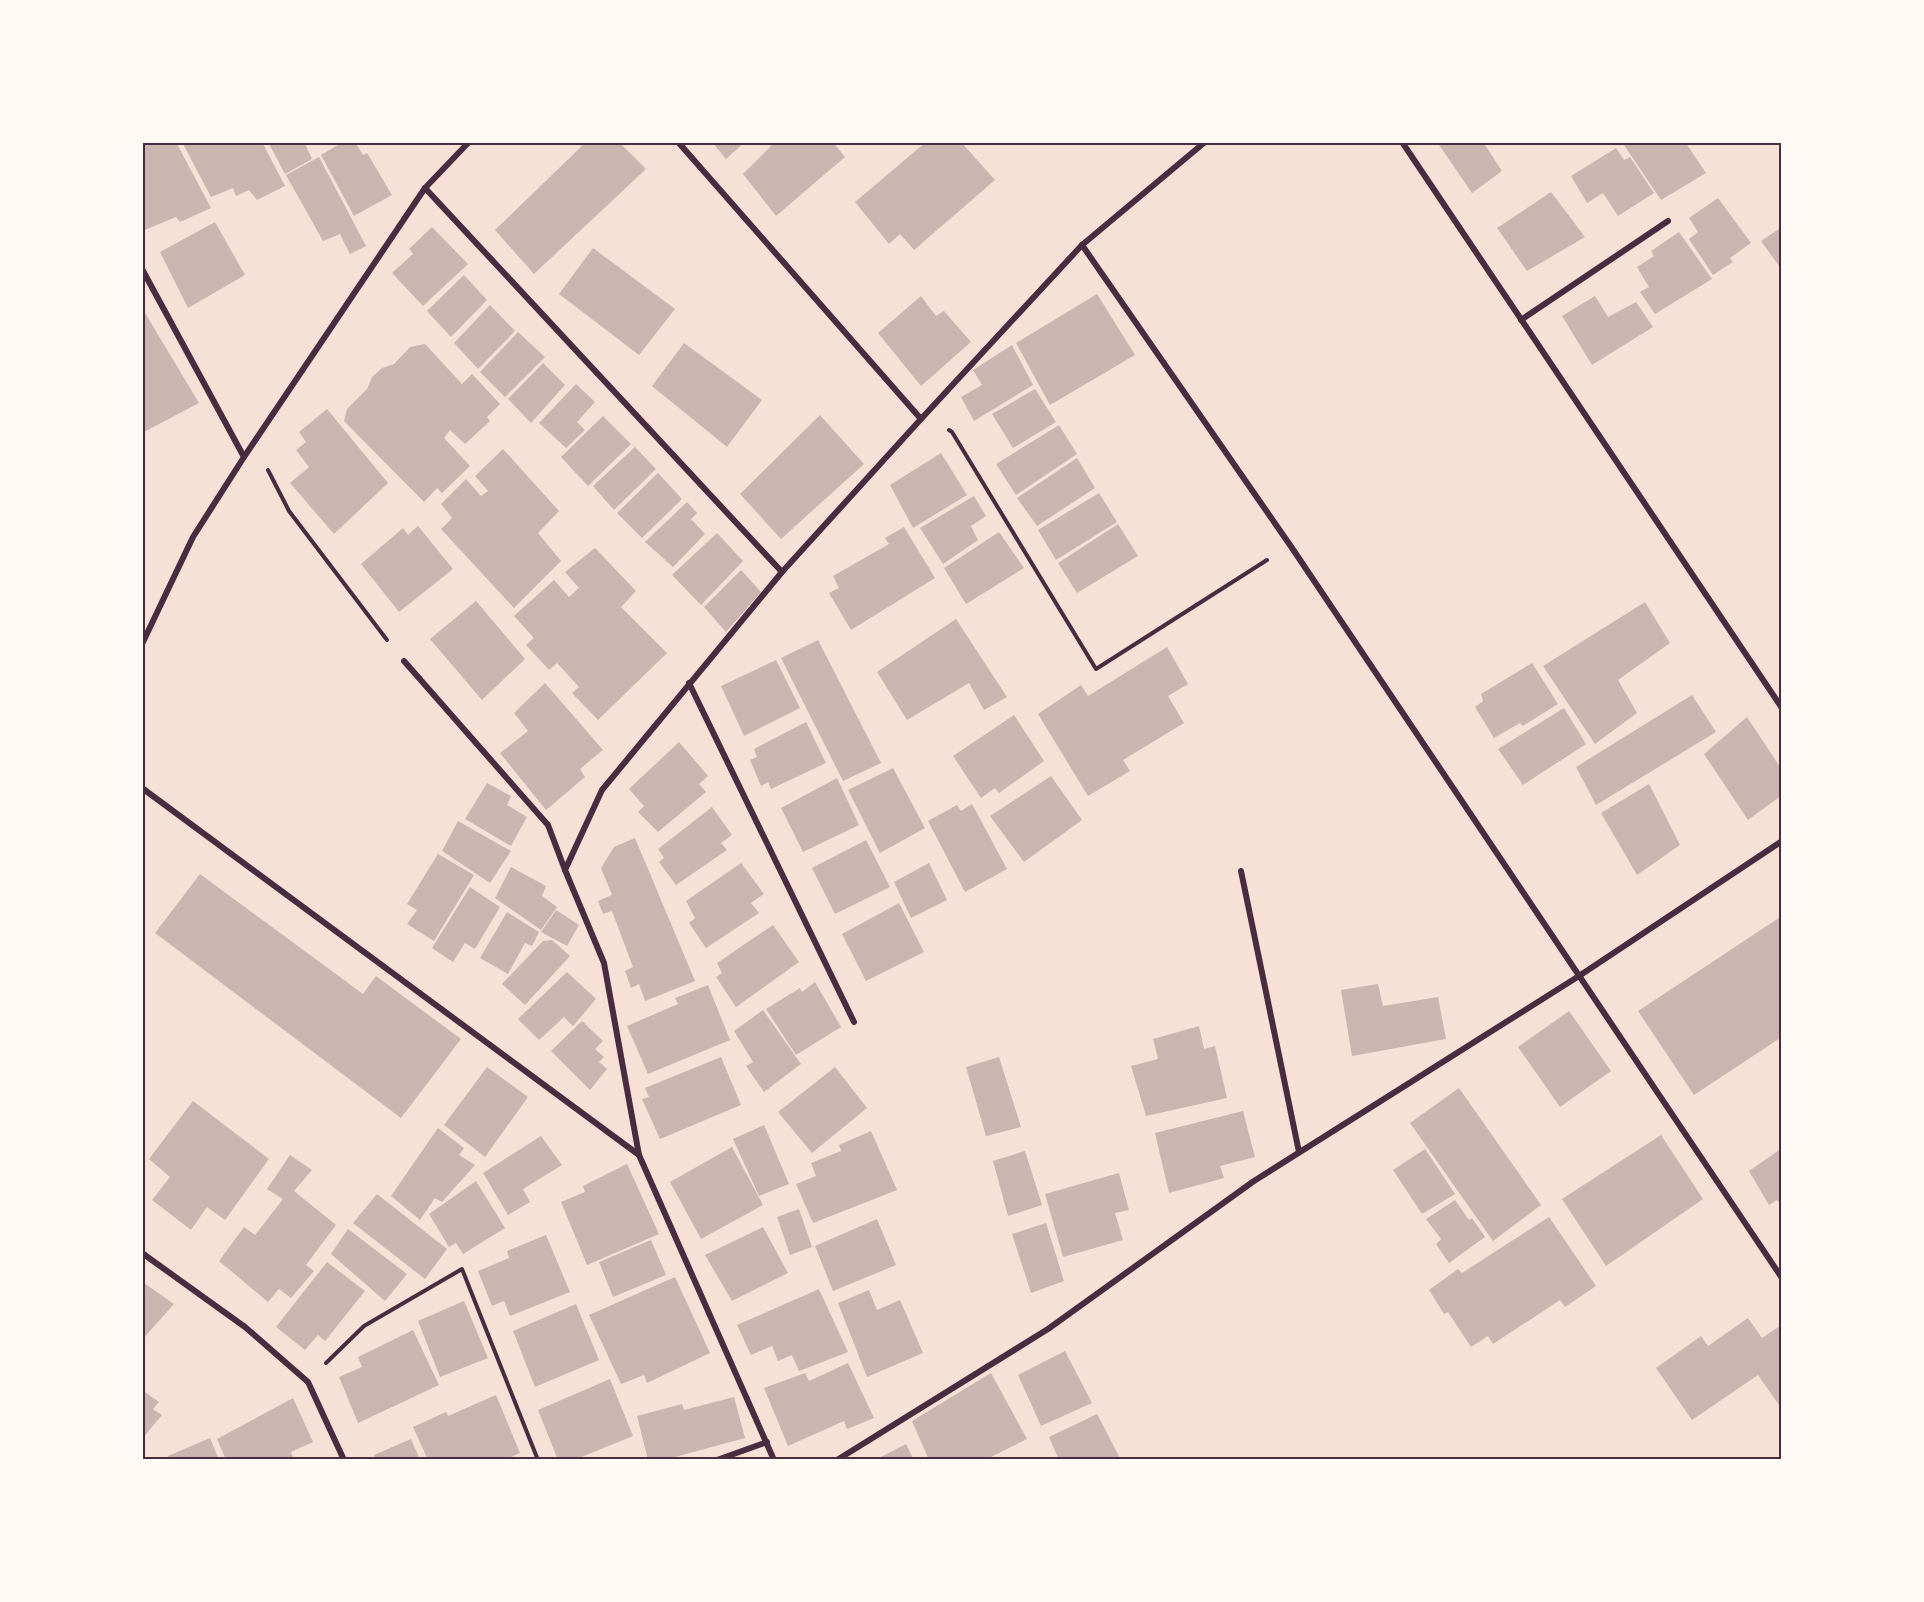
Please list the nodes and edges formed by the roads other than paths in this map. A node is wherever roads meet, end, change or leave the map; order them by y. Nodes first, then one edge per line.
1 (469, 142) edge
2 (678, 142) edge
3 (1204, 142) edge
4 (1402, 142) edge
5 (425, 188) junction
6 (1668, 221) dead end
7 (1082, 245) junction
8 (142, 269) edge
9 (1521, 320) junction
10 (921, 419) junction
11 (244, 457) junction
12 (782, 572) junction
13 (142, 644) edge
14 (404, 661) road end
15 (689, 683) junction
16 (1782, 708) edge
17 (142, 788) edge
18 (1782, 841) edge
19 (565, 870) junction
20 (1241, 871) dead end
21 (1579, 976) junction
22 (854, 1022) dead end
23 (1299, 1152) junction
24 (639, 1155) junction
25 (142, 1253) edge
26 (1782, 1278) edge
27 (767, 1442) junction
28 (344, 1460) edge
29 (717, 1460) edge
30 (774, 1460) edge
31 (837, 1460) edge

1 - 5 street
2 - 10 street
3 - 7 street
4 - 9 street
5 - 11 street
5 - 12 street
6 - 9 street
7 - 10 street
7 - 21 street
8 - 11 street
9 - 16 street
10 - 12 street
11 - 13 street
12 - 15 street
14 - 19 street
15 - 19 street
15 - 22 street
17 - 24 street
18 - 21 street
19 - 24 street
20 - 23 street
21 - 23 street
21 - 26 street
23 - 31 street
24 - 27 street
25 - 28 street
27 - 29 street
27 - 30 street

